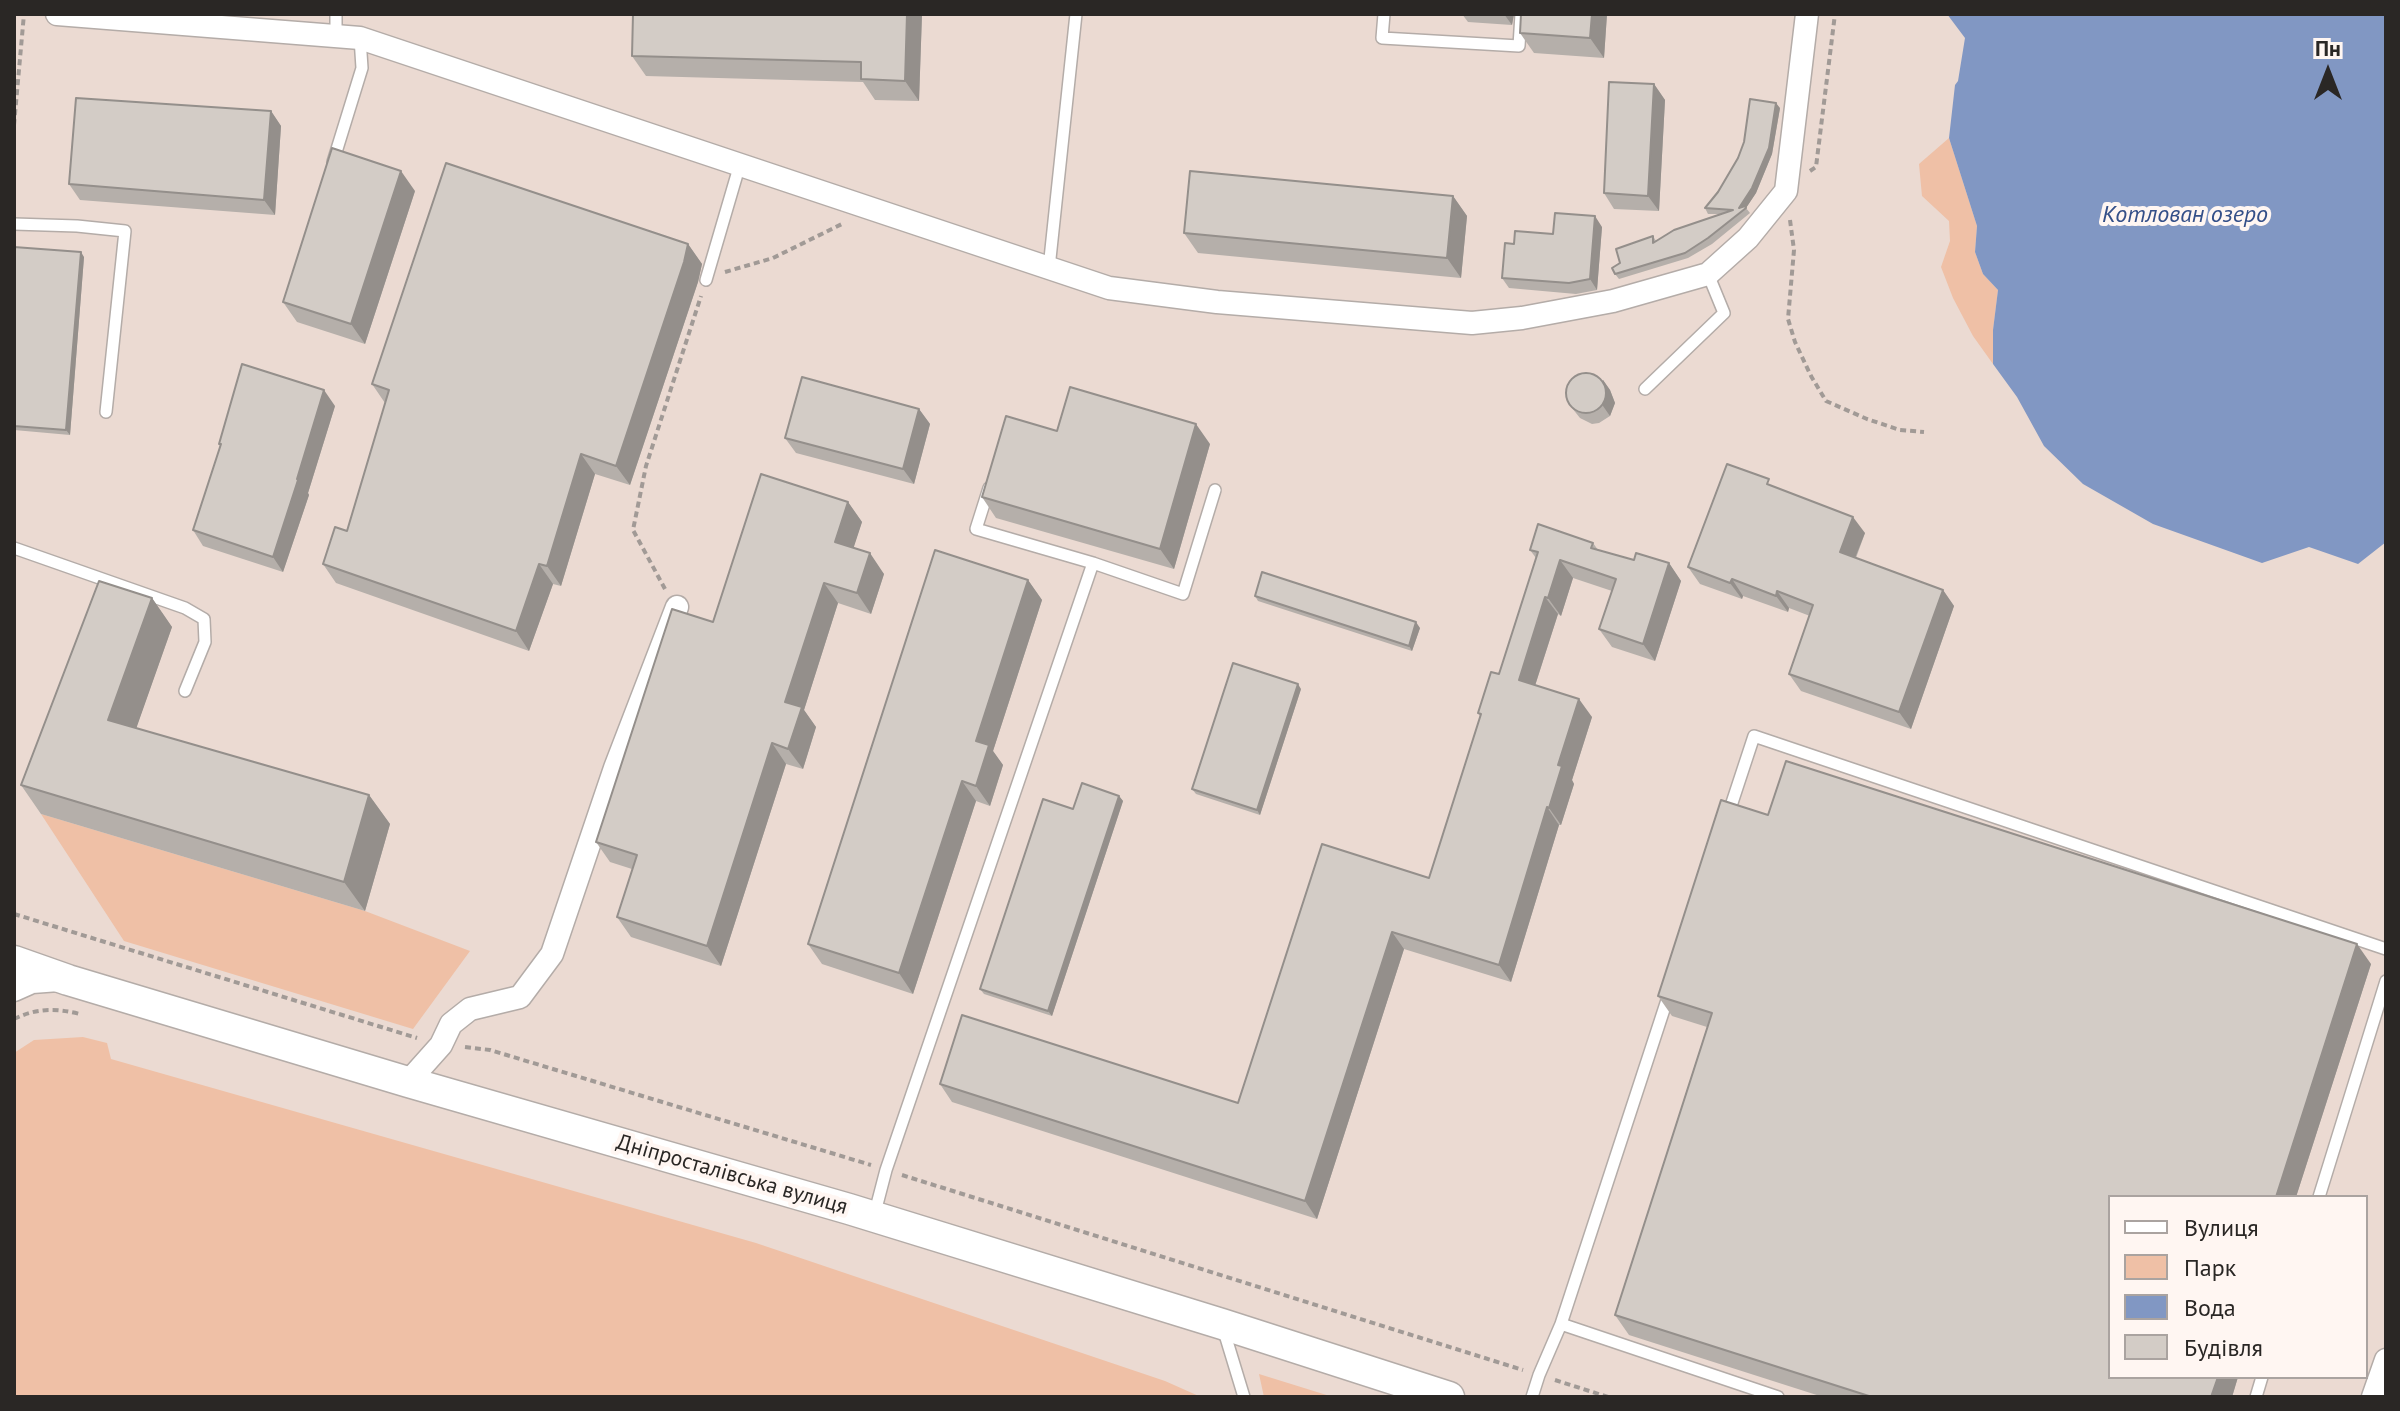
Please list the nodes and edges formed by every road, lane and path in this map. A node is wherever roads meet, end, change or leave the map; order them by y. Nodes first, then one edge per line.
1 (24, 14) edge
2 (57, 14) edge
3 (1076, 14) edge
4 (1384, 14) edge
5 (1521, 14) edge
6 (1807, 14) edge
7 (245, 22) edge
8 (336, 25) edge
9 (360, 38) junction
10 (14, 125) edge
11 (740, 164) junction
12 (331, 169) edge
13 (1786, 191) junction
14 (872, 208) junction
15 (14, 224) edge
16 (1049, 268) junction
17 (1708, 274) junction
18 (706, 280) junction
19 (1645, 389) dead end
20 (106, 412) dead end
21 (1924, 432) dead end
22 (993, 472) edge
23 (1215, 490) dead end
24 (14, 548) edge
25 (1093, 563) junction
26 (655, 574) dead end
27 (677, 607) edge
28 (185, 691) dead end
29 (1724, 826) edge
30 (14, 914) edge
31 (2386, 949) edge
32 (14, 961) edge
33 (1675, 977) edge
34 (68, 980) junction
35 (2386, 981) edge
36 (14, 990) edge
37 (93, 1018) dead end
38 (14, 1019) edge
39 (441, 1045) junction
40 (408, 1082) junction
41 (886, 1170) junction
42 (2320, 1195) edge
43 (874, 1217) junction
44 (1222, 1324) junction
45 (1561, 1324) junction
46 (2386, 1360) edge
47 (1539, 1375) junction
48 (1244, 1397) edge
49 (1449, 1397) edge
50 (1532, 1397) edge
51 (1608, 1397) edge
52 (1778, 1397) edge
53 (2373, 1397) edge

1 - 10 path
2 - 7 street
3 - 16 lane
4 - 5 lane
6 - 13 street
7 - 8 street
8 - 9 street
9 - 11 street
9 - 12 lane
11 - 14 street
11 - 18 lane
13 - 17 street
13 - 21 path
14 - 16 street
14 - 18 path
15 - 20 lane
16 - 17 street
17 - 19 lane
18 - 26 path
22 - 25 lane
23 - 25 lane
24 - 28 lane
25 - 41 lane
27 - 39 street
29 - 31 lane
30 - 39 path
32 - 34 street, Дніпросталівська вулиця
33 - 45 lane
34 - 36 street
34 - 40 street, Дніпросталівська вулиця
35 - 42 lane
37 - 38 path
39 - 40 street
39 - 41 path
40 - 43 street, Дніпросталівська вулиця
41 - 43 lane
41 - 47 path
43 - 44 street, Дніпросталівська вулиця
44 - 48 lane
44 - 49 street, Дніпросталівська вулиця
45 - 47 lane
45 - 52 lane
46 - 53 street
47 - 50 lane
47 - 51 path

